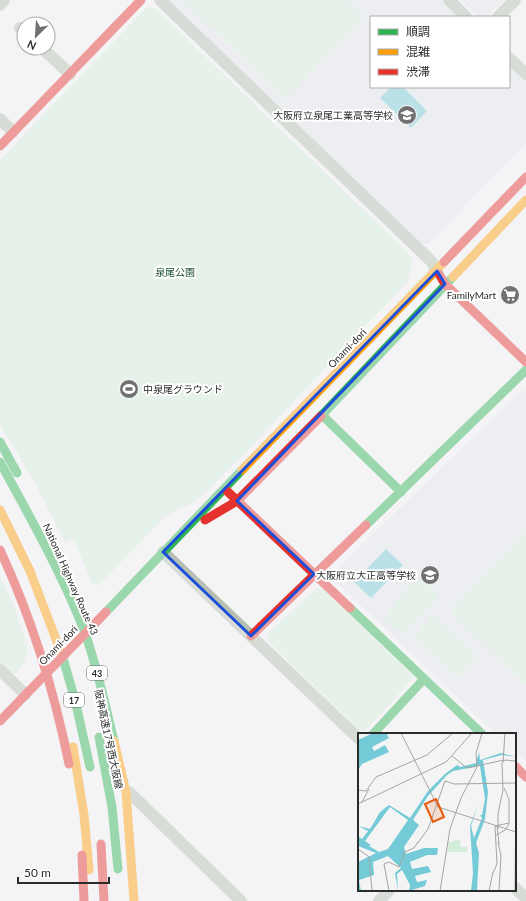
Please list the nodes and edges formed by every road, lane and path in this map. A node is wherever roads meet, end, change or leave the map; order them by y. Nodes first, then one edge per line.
1 (4, 0) edge
2 (141, 0) edge
3 (160, 0) edge
4 (449, 0) edge
5 (515, 0) edge
6 (0, 5) edge
7 (465, 16) edge
8 (499, 16) edge
9 (51, 56) edge
10 (510, 59) edge
11 (70, 74) junction
12 (526, 74) edge
13 (0, 119) edge
14 (13, 132) junction
15 (0, 146) edge
16 (526, 177) edge
17 (526, 200) edge
18 (437, 271) junction
19 (445, 284) junction
20 (526, 362) edge
21 (526, 370) edge
22 (322, 415) junction
23 (0, 442) edge
24 (0, 462) edge
25 (0, 479) edge
26 (225, 490) junction
27 (401, 492) junction
28 (237, 501) junction
29 (0, 510) edge
30 (182, 533) junction
31 (2, 546) edge
32 (163, 552) junction
33 (38, 553) dead end
34 (314, 574) junction
35 (89, 629) junction
36 (71, 635) dead end
37 (251, 636) junction
38 (77, 655) dead end
39 (0, 670) edge
40 (46, 673) junction
41 (424, 679) junction
42 (25, 694) junction
43 (0, 721) edge
44 (97, 728) dead end
45 (374, 733) edge
46 (481, 733) edge
47 (358, 738) edge
48 (516, 767) edge
49 (91, 774) dead end
50 (526, 777) edge
51 (129, 792) junction
52 (100, 832) dead end
53 (118, 877) dead end
54 (516, 889) edge
55 (388, 891) edge
56 (526, 898) edge
57 (84, 901) edge
58 (91, 901) edge
59 (104, 901) edge
60 (135, 901) edge
61 (241, 901) edge
62 (378, 901) edge

1 - 6 street
2 - 11 main road
3 - 18 street
4 - 7 street
5 - 8 street
9 - 11 street
10 - 12 street
11 - 14 main road
13 - 14 street
14 - 15 main road
16 - 18 main road, Onami-dori
17 - 19 main road, Onami-dori
18 - 19 main road
18 - 26 main road, Onami-dori
19 - 20 main road
19 - 22 main road, Onami-dori
21 - 27 main road
22 - 27 main road
22 - 28 main road, Onami-dori
23 - 35 main road
24 - 60 main road, National Highway Route 43 / 43
25 - 33 main road
26 - 28 main road
26 - 30 main road, Onami-dori
27 - 34 main road
28 - 30 main road, Onami-dori
28 - 34 main road
29 - 49 main road, 17
30 - 32 main road, Onami-dori
31 - 40 main road
31 - 58 main road
32 - 35 main road, Onami-dori
32 - 37 street
34 - 37 main road
34 - 41 main road
35 - 40 main road, Onami-dori
35 - 51 main road
36 - 38 main road
37 - 47 street
39 - 42 street
40 - 42 main road, Onami-dori
40 - 57 main road
41 - 45 main road
41 - 46 main road
42 - 43 main road, Onami-dori
44 - 53 main road, 阪神高速17号西大阪線
48 - 50 main road
51 - 60 main road
51 - 61 street
52 - 59 main road
54 - 56 street
55 - 62 street

